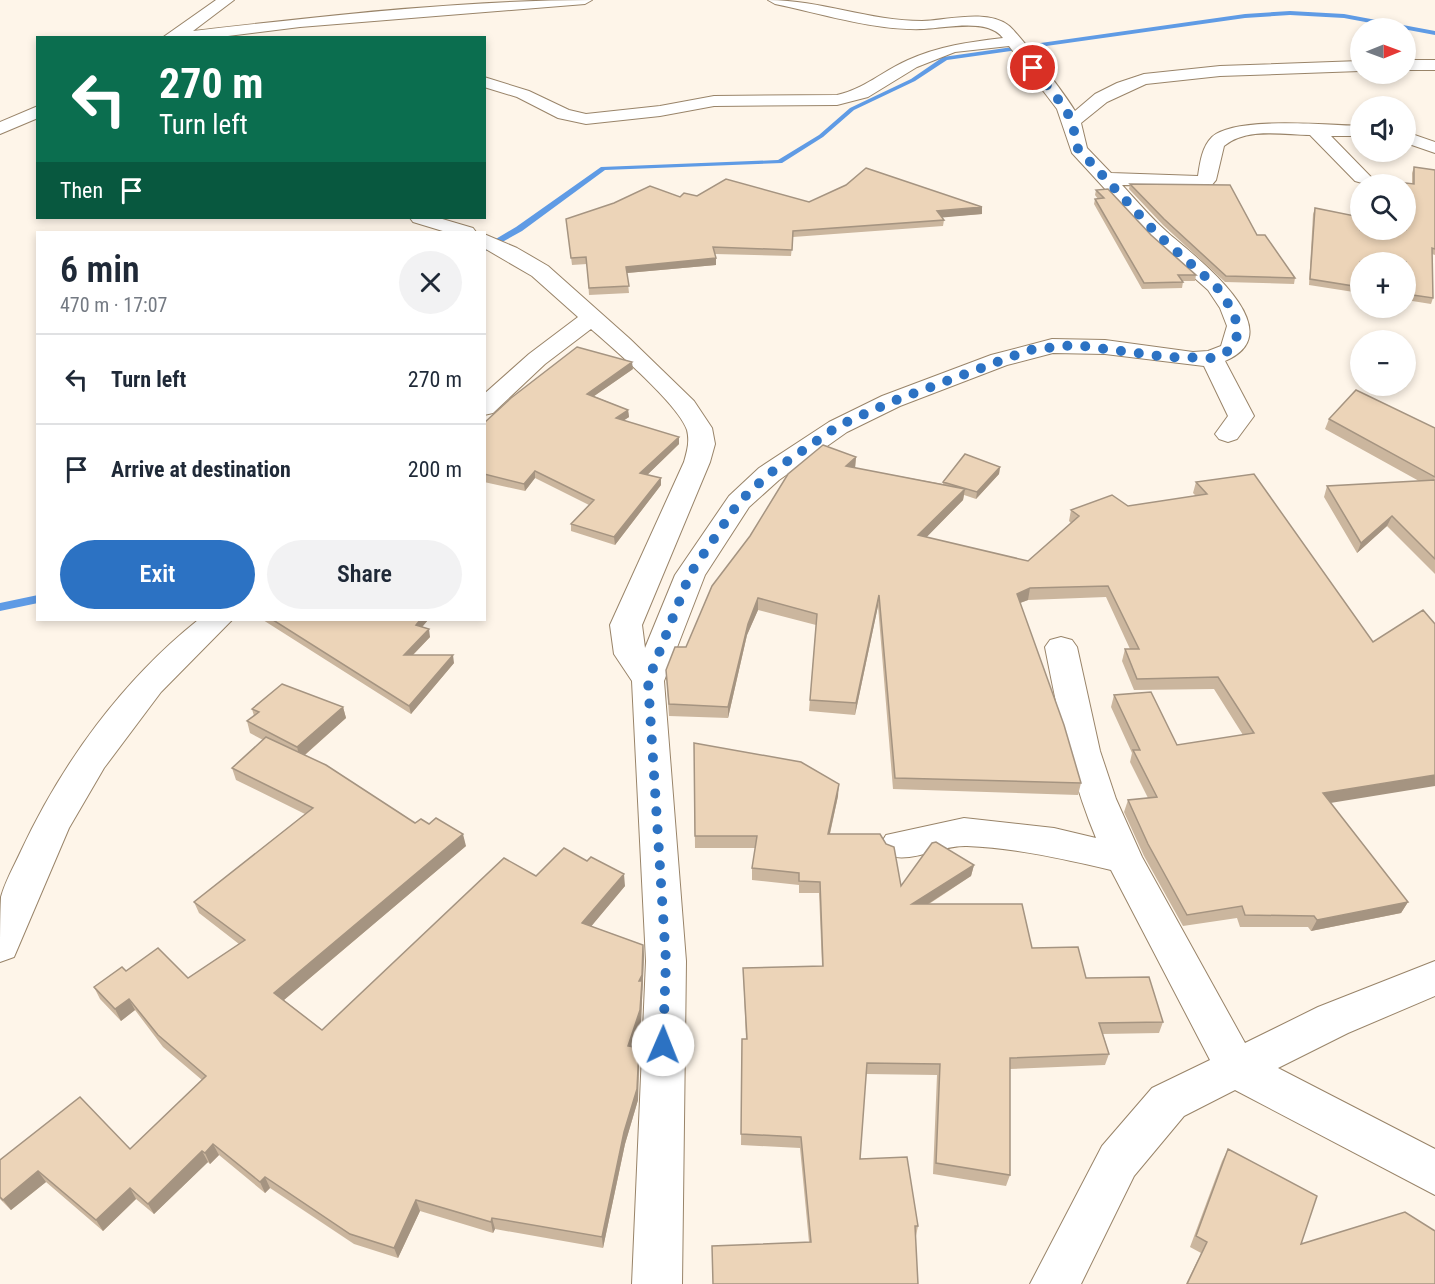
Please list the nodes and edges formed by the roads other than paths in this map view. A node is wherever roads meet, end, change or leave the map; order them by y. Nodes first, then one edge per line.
1 (228, 0) edge
2 (585, 0) edge
3 (775, 0) edge
4 (173, 36) edge
5 (1019, 48) junction
6 (1416, 65) edge
7 (1435, 65) edge
8 (1350, 66) edge
9 (486, 83) edge
10 (36, 112) edge
11 (1072, 122) junction
12 (0, 129) edge
13 (1316, 131) junction
14 (1350, 131) edge
15 (1416, 140) edge
16 (1435, 147) edge
17 (1359, 174) edge
18 (1108, 179) junction
19 (423, 219) edge
20 (463, 231) edge
21 (486, 241) edge
22 (591, 318) junction
23 (1212, 358) junction
24 (486, 406) edge
25 (1228, 434) dead end
26 (216, 621) edge
27 (1061, 647) dead end
28 (648, 681) junction
29 (899, 845) dead end
30 (1124, 859) junction
31 (0, 945) edge
32 (1435, 978) edge
33 (1237, 1069) junction
34 (1435, 1173) edge
35 (657, 1284) edge
36 (1055, 1284) edge

1 - 4 street
2 - 4 street
3 - 5 street
5 - 9 street
5 - 11 street
6 - 7 street
8 - 11 street
10 - 12 street
11 - 18 street
13 - 14 street
13 - 17 street
13 - 18 street
15 - 16 street
18 - 23 street
19 - 20 street
21 - 22 street
22 - 24 street
22 - 28 street
23 - 25 street
23 - 28 street
26 - 31 street
27 - 30 street
28 - 35 street
29 - 30 street
30 - 33 street
32 - 33 street
33 - 34 street
33 - 36 street

